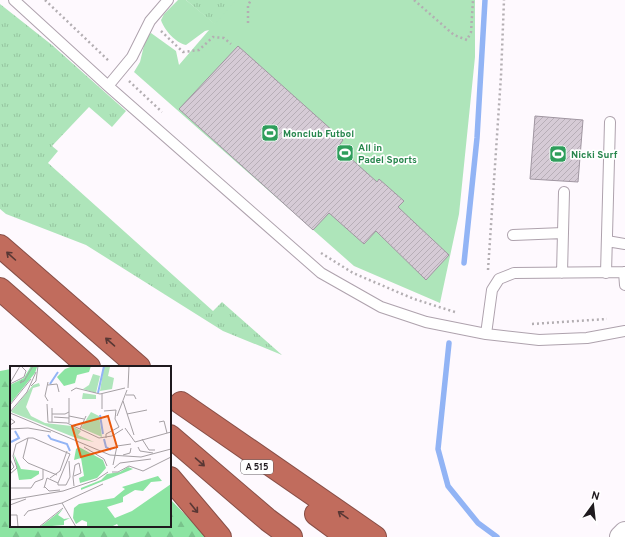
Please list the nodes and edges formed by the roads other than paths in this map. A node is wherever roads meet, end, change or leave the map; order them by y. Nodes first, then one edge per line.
1 (14, 0) edge
2 (168, 0) edge
3 (108, 86) junction
4 (610, 122) dead end
5 (564, 192) dead end
6 (563, 233) junction
7 (513, 235) dead end
8 (607, 241) junction
9 (625, 244) edge
10 (0, 246) edge
11 (624, 272) edge
12 (562, 273) junction
13 (606, 273) junction
14 (625, 285) edge
15 (0, 289) edge
16 (0, 300) edge
17 (625, 331) edge
18 (486, 334) junction
19 (67, 366) edge
20 (88, 366) edge
21 (138, 366) edge
22 (175, 398) edge
23 (171, 437) edge
24 (171, 479) edge
25 (625, 533) edge
26 (220, 537) edge
27 (291, 537) edge
28 (347, 537) edge
29 (375, 537) edge
30 (621, 537) edge

1 - 3 lane
2 - 3 lane
3 - 18 lane
4 - 8 lane
5 - 6 lane
6 - 7 lane
6 - 12 lane
8 - 9 lane
8 - 13 lane
21 -> 10 highway
11 - 13 lane
11 - 14 lane
12 - 13 lane
12 - 18 lane
15 - 20 highway
16 - 19 highway
17 - 18 lane
22 - 28 highway, A 515
29 -> 22 highway
23 -> 27 highway
24 -> 26 highway
25 - 30 main road

